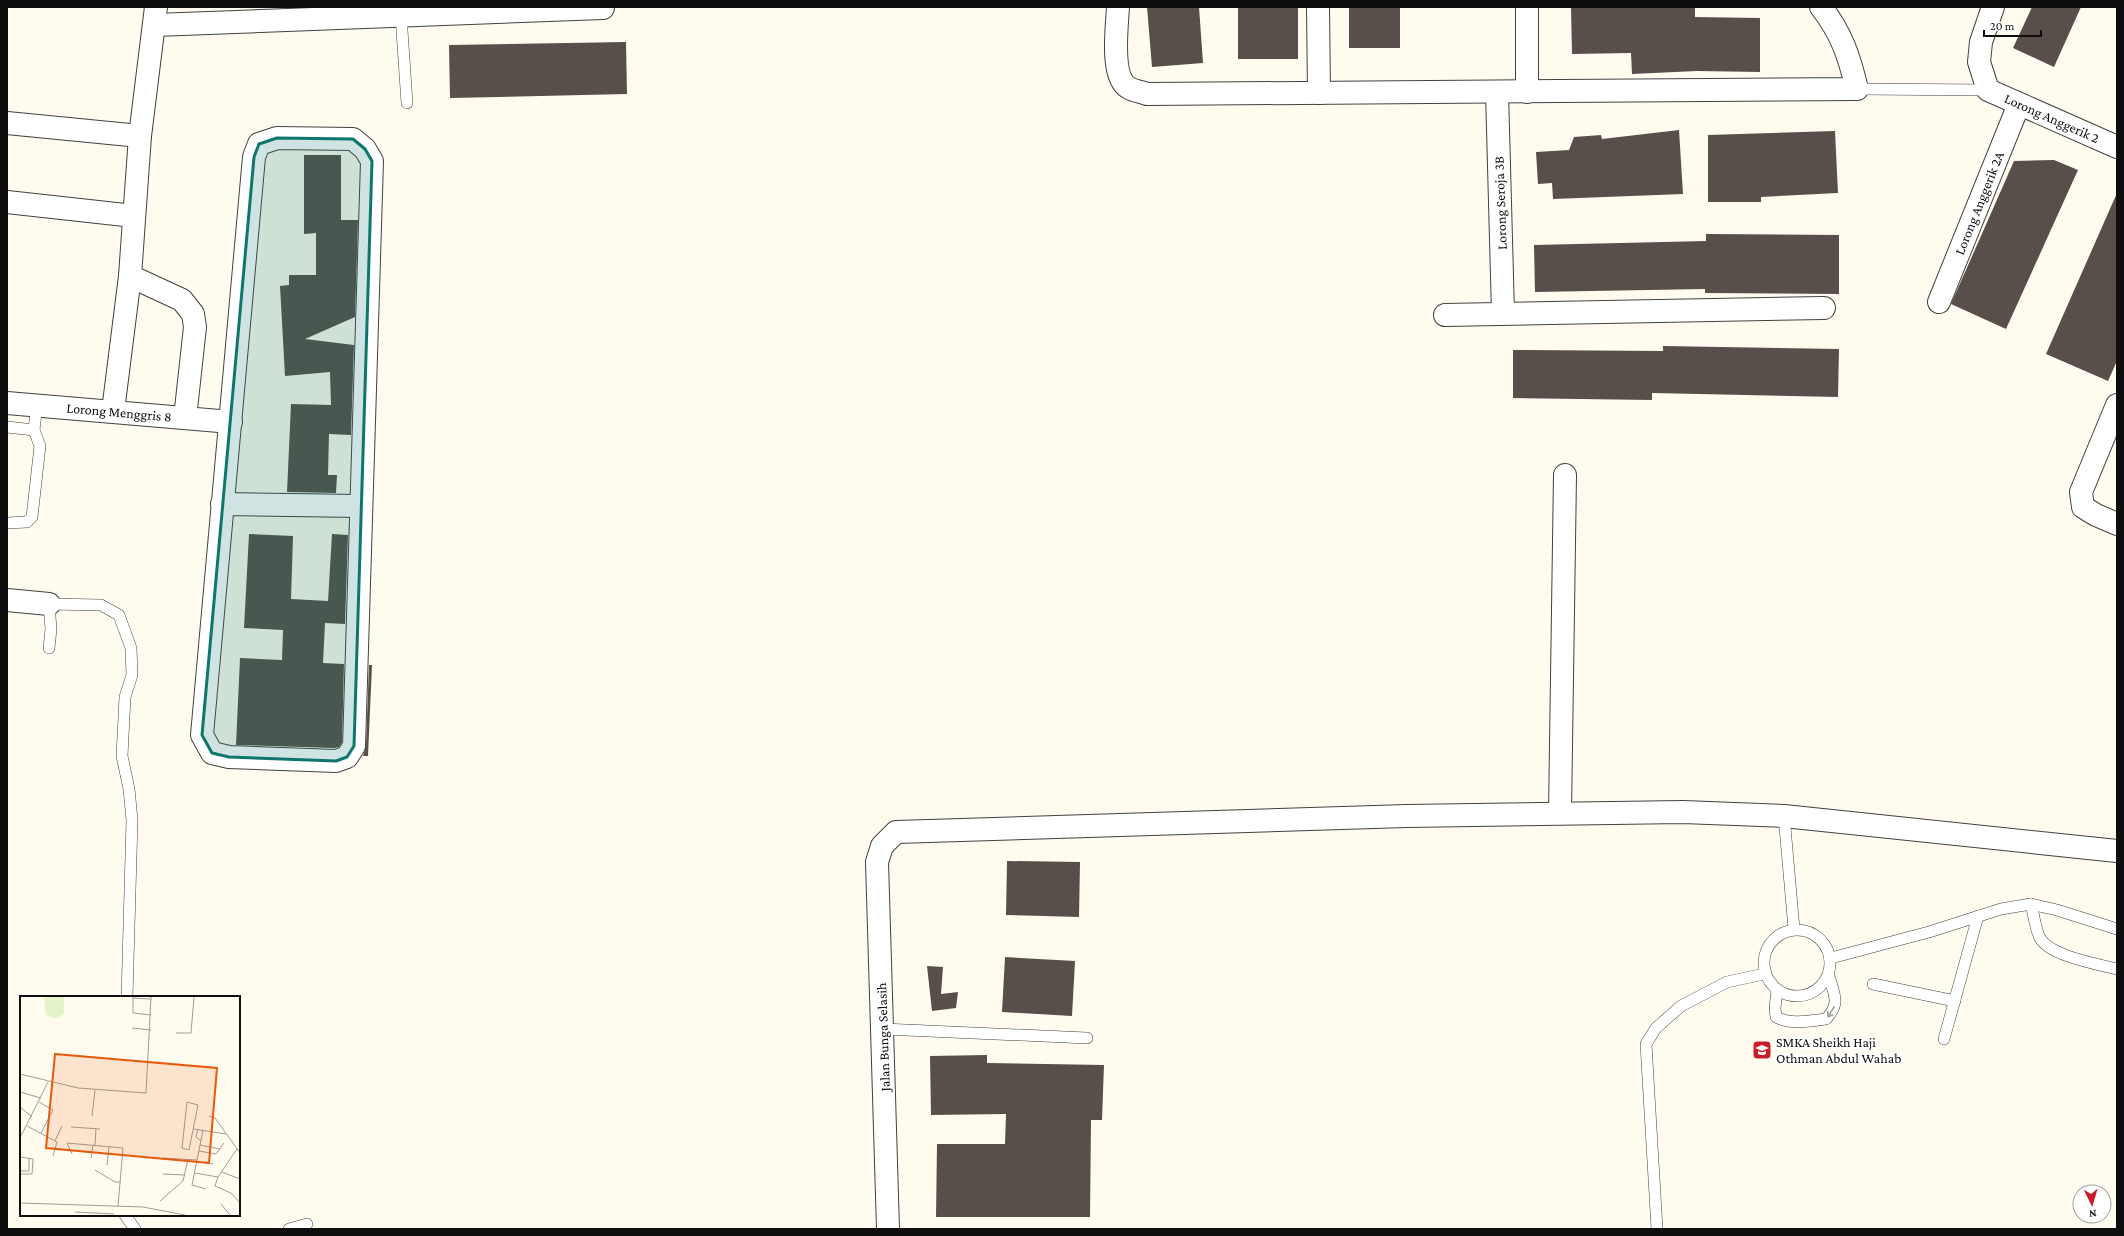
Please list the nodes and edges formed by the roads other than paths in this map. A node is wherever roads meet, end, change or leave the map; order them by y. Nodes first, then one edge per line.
1 (1118, 7) edge
2 (1318, 7) edge
3 (1527, 7) edge
4 (1821, 7) edge
5 (1992, 7) edge
6 (603, 8) dead end
7 (275, 14) edge
8 (156, 16) edge
9 (401, 16) junction
10 (1857, 90) junction
11 (1988, 90) junction
12 (1498, 92) junction
13 (1527, 92) junction
14 (1319, 93) junction
15 (407, 103) dead end
16 (2019, 104) junction
17 (7, 123) edge
18 (140, 136) junction
19 (2117, 146) edge
20 (7, 202) edge
21 (134, 216) junction
22 (130, 276) junction
23 (1939, 302) dead end
24 (1824, 308) dead end
25 (1504, 314) junction
26 (1445, 315) dead end
27 (7, 403) edge
28 (37, 404) junction
29 (2117, 405) edge
30 (113, 411) junction
31 (185, 418) junction
32 (231, 422) junction
33 (7, 427) edge
34 (34, 430) junction
35 (1565, 475) dead end
36 (222, 504) junction
37 (361, 506) junction
38 (7, 523) edge
39 (2117, 524) edge
40 (7, 600) edge
41 (49, 604) junction
42 (49, 648) dead end
43 (1560, 813) junction
44 (1784, 816) junction
45 (2117, 851) edge
46 (2031, 904) junction
47 (1978, 916) junction
48 (1794, 929) junction
49 (2117, 929) edge
50 (1830, 958) junction
51 (2117, 969) edge
52 (1764, 974) junction
53 (1829, 976) junction
54 (1873, 984) dead end
55 (1777, 990) junction
56 (127, 996) edge
57 (1955, 1001) junction
58 (883, 1030) junction
59 (1087, 1038) dead end
60 (1944, 1039) dead end
61 (126, 1216) edge
62 (307, 1224) dead end
63 (135, 1229) edge
64 (289, 1229) edge
65 (888, 1229) edge
66 (1657, 1229) edge

1 - 14 street
2 - 14 street
3 - 13 street
4 - 10 street
5 - 11 street
6 - 9 street
7 - 8 street
7 - 9 street
8 - 18 street
9 - 15 lane
10 - 11 lane
10 - 13 street
11 - 16 street, Lorong Anggerik 2
12 - 13 street
12 - 14 street
12 - 25 street, Lorong Seroja 3B
16 - 19 street, Lorong Anggerik 2
16 - 23 street, Lorong Anggerik 2A
17 - 18 street
18 - 21 street
20 - 21 street
21 - 22 street
22 - 30 street
22 - 31 street
24 - 25 street
25 - 26 street
27 - 28 street, Lorong Menggris 8
28 - 30 street, Lorong Menggris 8
28 - 34 lane
29 - 39 street
30 - 31 street, Lorong Menggris 8
31 - 32 street, Lorong Menggris 8
32 - 36 street
32 - 37 street
33 - 34 lane
34 - 38 lane
35 - 43 street
36 - 37 street
36 - 37 street
40 - 41 street
41 - 42 lane
41 - 56 lane
43 - 44 street
43 - 58 street, Jalan Bunga Selasih
44 - 45 street
44 - 48 lane
46 - 47 lane
46 - 49 lane
46 - 51 lane
47 - 50 lane
47 - 57 lane
48 - 50 lane
48 - 52 lane
50 - 53 lane
52 - 55 lane
52 - 66 lane
53 - 55 lane
53 -> 55 lane
54 - 57 lane
57 - 60 lane
58 - 59 lane
58 - 65 street, Jalan Bunga Selasih
61 - 63 lane
62 - 64 lane

